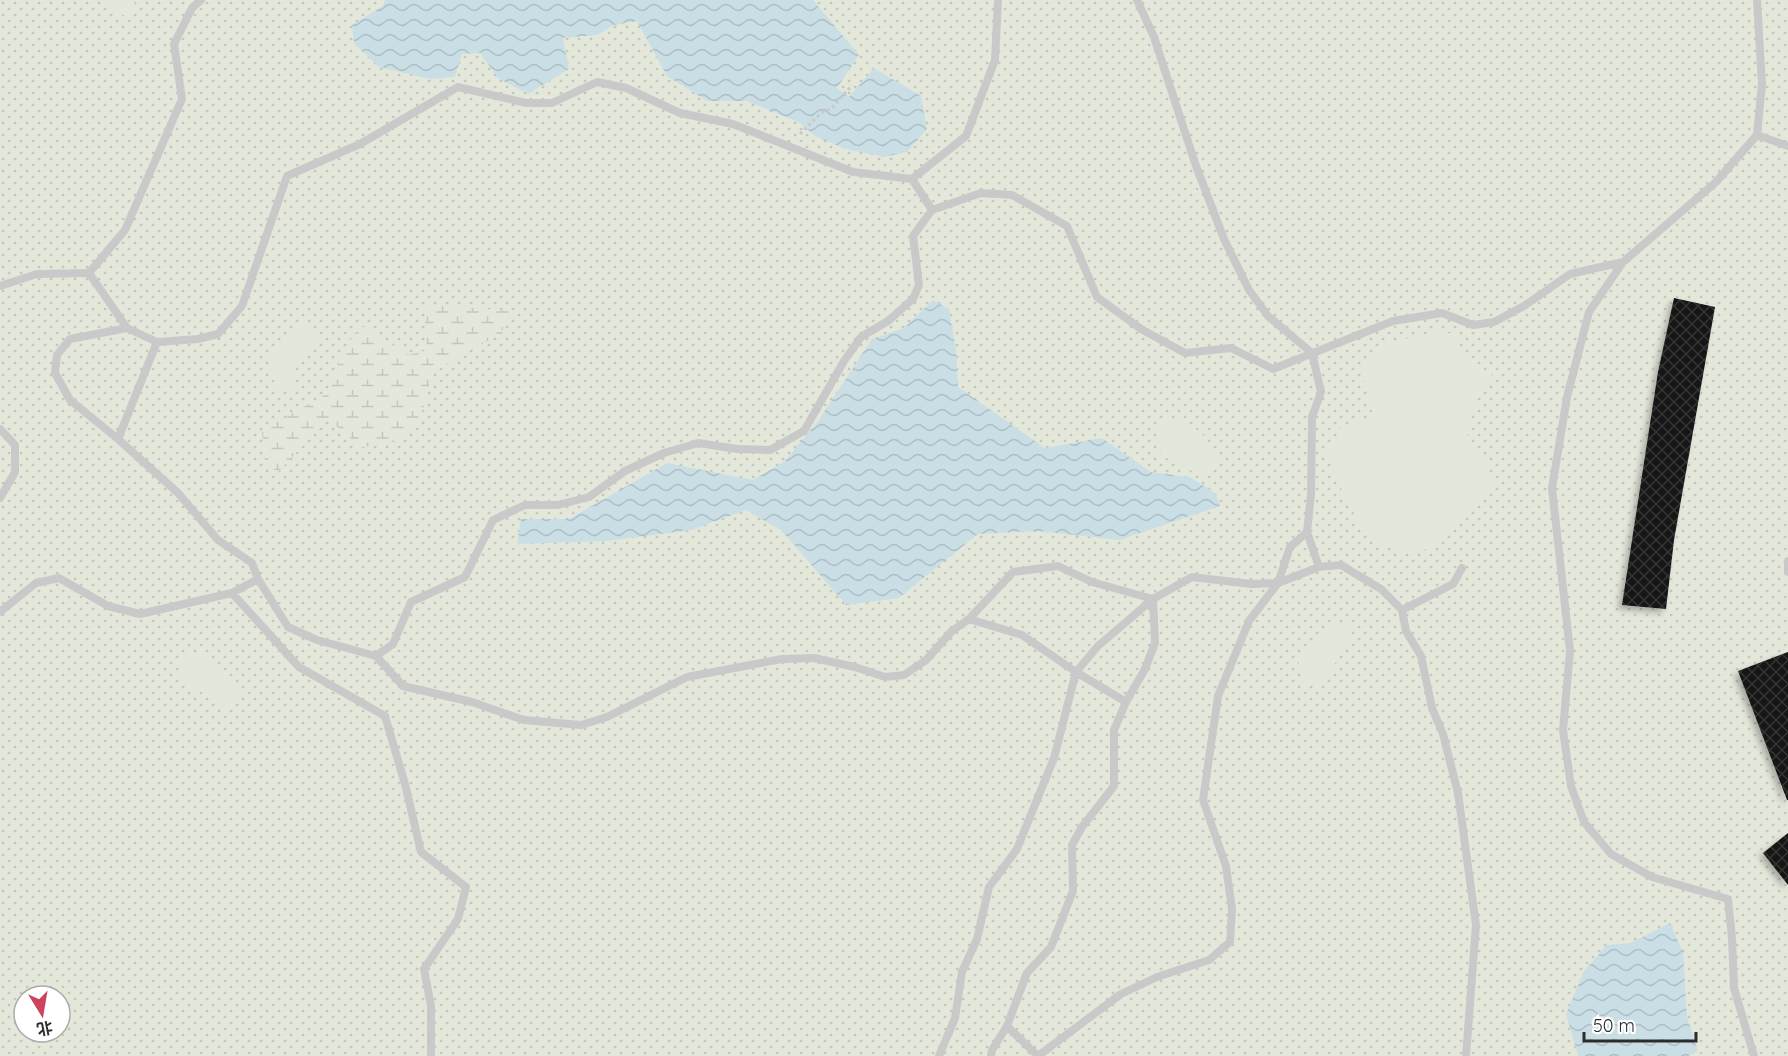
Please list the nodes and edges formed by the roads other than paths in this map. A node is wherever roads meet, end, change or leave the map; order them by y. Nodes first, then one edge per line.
1 (201, 0) edge
2 (998, 0) edge
3 (1137, 0) edge
4 (1757, 0) edge
5 (1756, 135) junction
6 (1788, 146) edge
7 (912, 179) junction
8 (932, 210) junction
9 (1623, 262) junction
10 (88, 273) junction
11 (0, 286) edge
12 (127, 328) junction
13 (157, 342) junction
14 (1312, 353) junction
15 (0, 429) edge
16 (118, 439) junction
17 (0, 498) edge
18 (1307, 532) junction
19 (1788, 561) edge
20 (1319, 567) junction
21 (1462, 568) dead end
22 (1788, 572) edge
23 (258, 579) junction
24 (1278, 583) junction
25 (232, 593) junction
26 (1153, 599) junction
27 (1402, 610) junction
28 (0, 612) edge
29 (969, 619) junction
30 (376, 656) junction
31 (1076, 672) junction
32 (1126, 702) junction
33 (1006, 1026) junction
34 (431, 1056) edge
35 (939, 1056) edge
36 (991, 1056) edge
37 (1038, 1056) edge
38 (1466, 1056) edge
39 (1754, 1056) edge

1 - 10 lane
2 - 7 lane
3 - 14 lane
4 - 5 lane
5 - 6 lane
5 - 9 lane
7 - 8 lane
7 - 13 lane
8 - 14 lane
8 - 30 lane
9 - 14 lane
9 - 39 lane
10 - 11 lane
10 - 12 lane
12 - 13 lane
12 - 16 lane
13 - 16 lane
14 - 18 lane
15 - 17 lane
16 - 23 lane
18 - 20 lane
18 - 24 lane
19 - 22 lane
20 - 24 lane
20 - 27 lane
21 - 27 lane
23 - 25 lane
23 - 30 lane
24 - 26 lane
24 - 37 lane
25 - 28 lane
25 - 34 lane
26 - 29 lane
26 - 31 lane
26 - 32 lane
27 - 38 lane
29 - 30 lane
29 - 31 lane
31 - 32 lane
31 - 35 lane
32 - 33 lane
33 - 36 lane
33 - 37 lane

